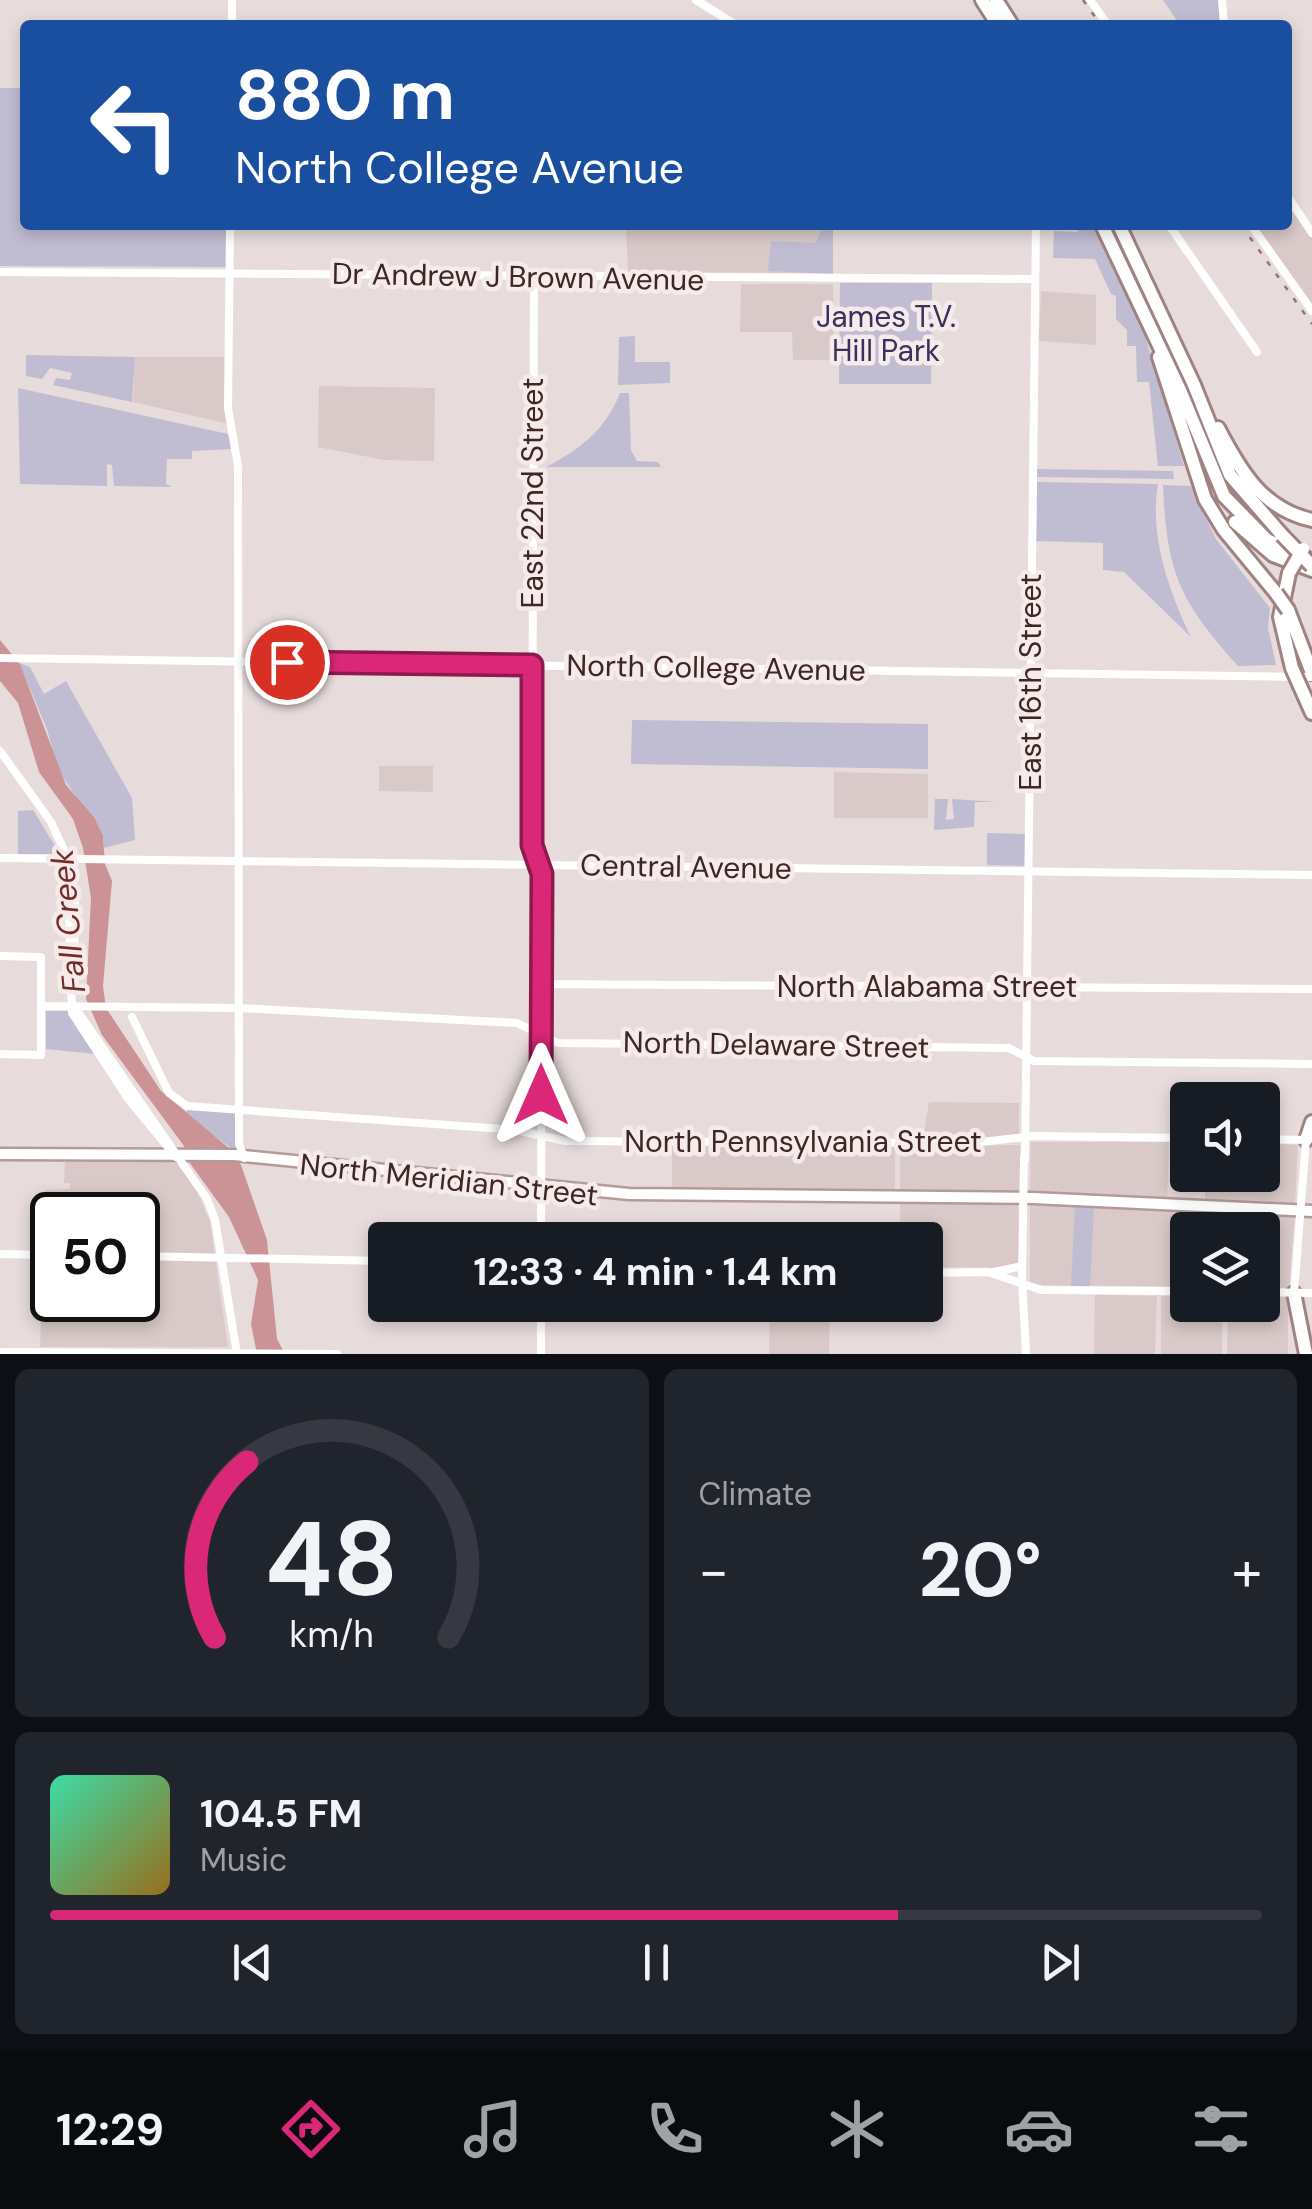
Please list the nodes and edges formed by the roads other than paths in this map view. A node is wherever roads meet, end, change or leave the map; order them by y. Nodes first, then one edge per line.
1 (696, 0) edge
2 (728, 20) edge
3 (1292, 203) edge
4 (230, 230) edge
5 (1036, 230) edge
6 (1105, 230) edge
7 (1120, 230) edge
8 (1172, 230) edge
9 (1255, 230) edge
10 (1312, 233) edge
11 (0, 272) edge
12 (229, 274) junction
13 (534, 277) junction
14 (1035, 279) junction
15 (1139, 298) junction
16 (1312, 310) edge
17 (1257, 352) dead end
18 (1202, 465) junction
19 (1231, 465) junction
20 (1210, 485) junction
21 (1312, 520) edge
22 (1310, 556) edge
23 (0, 658) edge
24 (238, 661) junction
25 (532, 665) junction
26 (1311, 671) edge
27 (1032, 673) junction
28 (1300, 686) junction
29 (1312, 705) edge
30 (1312, 713) edge
31 (0, 751) edge
32 (0, 858) edge
33 (67, 858) junction
34 (239, 861) junction
35 (538, 864) junction
36 (1030, 871) junction
37 (1312, 875) edge
38 (0, 956) edge
39 (541, 984) junction
40 (1028, 986) junction
41 (1312, 989) edge
42 (41, 1006) junction
43 (74, 1006) junction
44 (120, 1007) junction
45 (139, 1007) junction
46 (239, 1008) junction
47 (132, 1017) junction
48 (541, 1034) junction
49 (558, 1043) junction
50 (541, 1046) junction
51 (0, 1054) edge
52 (1026, 1057) junction
53 (1312, 1064) edge
54 (239, 1107) junction
55 (1312, 1122) edge
56 (541, 1137) junction
57 (1170, 1138) edge
58 (1025, 1139) junction
59 (1280, 1139) edge
60 (1309, 1140) edge
61 (0, 1156) edge
62 (181, 1156) junction
63 (240, 1158) junction
64 (541, 1186) junction
65 (1025, 1198) junction
66 (1299, 1210) junction
67 (1312, 1211) edge
68 (541, 1222) edge
69 (1024, 1248) junction
70 (0, 1254) edge
71 (30, 1254) edge
72 (160, 1256) edge
73 (221, 1256) junction
74 (368, 1260) edge
75 (1022, 1266) junction
76 (943, 1272) edge
77 (988, 1272) junction
78 (1024, 1286) junction
79 (1170, 1291) edge
80 (1280, 1293) edge
81 (1294, 1293) junction
82 (1312, 1293) edge
83 (541, 1322) edge
84 (1305, 1347) edge
85 (0, 1352) edge
86 (240, 1352) edge
87 (290, 1352) edge
88 (337, 1354) edge
89 (541, 1354) edge
90 (1026, 1354) edge

1 - 2 main road
3 - 10 main road
4 - 12 main road
5 - 14 main road, East 16th Street
6 - 15 highway
7 - 19 highway
8 - 17 main road
9 - 16 main road
11 - 12 main road, Dr Andrew J Brown Avenue
12 - 13 main road, Dr Andrew J Brown Avenue
12 - 24 main road
13 - 14 main road, Dr Andrew J Brown Avenue
13 - 25 main road, East 22nd Street
14 - 27 main road, East 16th Street
15 - 18 highway
15 - 18 highway
18 - 20 highway
19 - 21 highway
19 - 22 highway, bridge
20 - 22 highway
20 - 26 highway, bridge
22 - 28 highway, bridge
23 - 24 main road, North College Avenue
24 - 25 main road, North College Avenue
24 - 34 main road
25 - 27 main road, North College Avenue
25 - 35 main road, East 22nd Street
26 - 27 main road, North College Avenue
27 - 36 main road, East 16th Street
28 - 29 highway
28 - 30 highway
31 - 33 main road
32 - 33 main road, Central Avenue
33 - 34 main road, Central Avenue
33 - 43 main road
34 - 35 main road, Central Avenue
34 - 46 main road
35 - 36 main road, Central Avenue
35 - 39 main road, East 22nd Street
36 - 37 main road, Central Avenue
36 - 40 main road, East 16th Street
38 - 42 main road
39 - 40 main road, North Alabama Street
39 - 48 main road, East 22nd Street
40 - 41 main road, North Alabama Street
40 - 52 main road, East 16th Street
42 - 43 main road, North Delaware Street
42 - 51 main road
43 - 44 main road, North Delaware Street
43 - 62 main road
43 - 62 main road
44 - 45 main road, North Delaware Street
44 - 47 main road
45 - 46 main road, North Delaware Street
45 - 47 main road
46 - 48 main road, North Delaware Street
46 - 54 main road
47 - 54 main road, North Pennsylvania Street
48 - 49 main road, North Delaware Street
48 - 50 main road, East 22nd Street
49 - 50 main road
49 - 52 main road, North Delaware Street
50 - 56 main road, East 22nd Street
52 - 53 main road, North Delaware Street
52 - 58 main road, East 16th Street
54 - 56 main road, North Pennsylvania Street
54 - 63 main road
55 - 60 highway
56 - 58 main road, North Pennsylvania Street
56 - 64 main road, East 22nd Street
57 - 58 main road, North Pennsylvania Street
58 - 65 main road, East 16th Street
59 - 60 main road
60 - 66 main road
61 - 62 main road, North Meridian Street
62 - 63 main road, North Meridian Street
62 - 73 main road
63 - 64 main road, North Meridian Street
64 - 65 main road, North Meridian Street
64 - 68 main road, East 22nd Street
65 - 66 main road, North Meridian Street
65 - 69 main road, East 16th Street
66 - 67 main road, North Meridian Street
66 - 81 main road
69 - 75 main road
69 - 78 main road
70 - 71 main road
72 - 73 main road
73 - 74 main road
73 - 86 main road
75 - 77 main road
75 - 78 main road
76 - 77 main road
77 - 78 main road
78 - 79 main road
78 - 90 main road
80 - 81 main road
81 - 82 main road
81 - 84 highway
83 - 89 main road
85 - 86 main road
86 - 87 main road
87 - 88 main road

